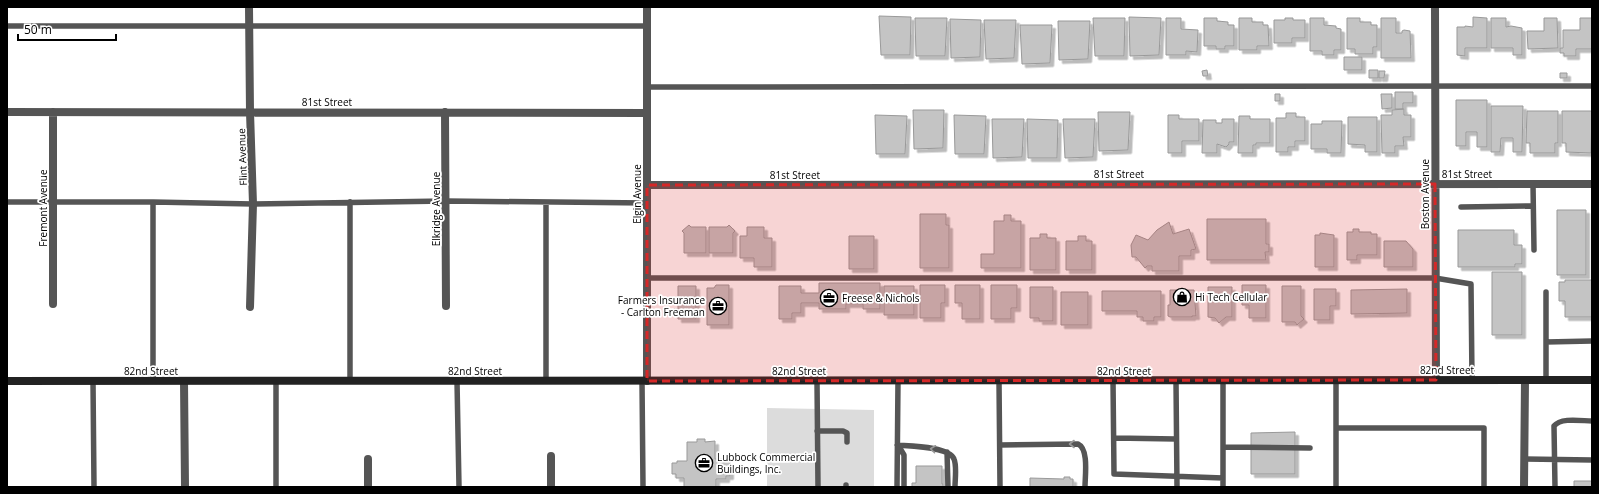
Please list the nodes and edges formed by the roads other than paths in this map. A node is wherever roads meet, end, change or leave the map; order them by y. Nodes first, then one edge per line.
1 (249, 7) edge
2 (647, 7) edge
3 (1435, 7) edge
4 (249, 25) junction
5 (7, 26) edge
6 (647, 26) junction
7 (1435, 86) junction
8 (1592, 86) edge
9 (647, 87) junction
10 (7, 112) edge
11 (53, 112) junction
12 (250, 112) junction
13 (446, 112) junction
14 (647, 113) junction
15 (1435, 184) junction
16 (1533, 184) junction
17 (1592, 184) edge
18 (647, 185) junction
19 (53, 201) junction
20 (446, 201) junction
21 (7, 202) edge
22 (153, 202) junction
23 (350, 202) junction
24 (546, 202) junction
25 (647, 203) junction
26 (254, 204) junction
27 (1533, 206) junction
28 (1461, 207) dead end
29 (1534, 250) dead end
30 (647, 278) junction
31 (1435, 278) junction
32 (1546, 292) dead end
33 (53, 304) dead end
34 (446, 306) dead end
35 (250, 307) dead end
36 (1592, 341) edge
37 (1546, 342) junction
38 (1113, 380) junction
39 (1223, 380) junction
40 (1336, 380) junction
41 (1436, 380) junction
42 (1472, 380) junction
43 (1525, 380) junction
44 (1546, 380) junction
45 (1592, 380) edge
46 (7, 381) edge
47 (93, 381) junction
48 (153, 381) junction
49 (184, 381) junction
50 (276, 381) junction
51 (350, 381) junction
52 (458, 381) junction
53 (546, 381) junction
54 (644, 381) junction
55 (817, 381) junction
56 (898, 381) junction
57 (999, 381) junction
58 (1176, 381) junction
59 (1592, 421) edge
60 (1336, 428) junction
61 (817, 431) junction
62 (1114, 438) junction
63 (1176, 439) junction
64 (847, 442) dead end
65 (897, 444) junction
66 (1000, 444) junction
67 (1223, 447) junction
68 (1310, 448) dead end
69 (947, 452) junction
70 (551, 456) dead end
71 (368, 459) dead end
72 (1525, 459) junction
73 (1554, 460) junction
74 (1592, 460) edge
75 (1177, 476) junction
76 (1223, 478) junction
77 (94, 487) edge
78 (185, 487) edge
79 (276, 487) edge
80 (368, 487) edge
81 (459, 487) edge
82 (551, 487) edge
83 (642, 487) edge
84 (818, 487) edge
85 (897, 487) edge
86 (904, 487) edge
87 (948, 487) edge
88 (955, 487) edge
89 (1000, 487) edge
90 (1085, 487) edge
91 (1177, 487) edge
92 (1223, 487) edge
93 (1336, 487) edge
94 (1484, 487) edge
95 (1524, 487) edge
96 (1555, 487) edge

1 - 4 street, Flint Avenue
2 - 6 street, Elgin Avenue
3 - 7 street, Boston Avenue
4 - 5 lane
4 - 6 lane
4 - 12 street, Flint Avenue
6 - 9 street, Elgin Avenue
7 - 8 lane
7 - 9 lane
7 - 15 street, Boston Avenue
9 - 14 street, Elgin Avenue
10 - 11 street, 81st Street
11 - 12 street, 81st Street
11 - 19 street, Fremont Avenue
12 - 13 street, 81st Street
12 - 26 street, Flint Avenue
13 - 14 street, 81st Street
13 - 20 street, Elkridge Avenue
14 - 18 street, Elgin Avenue
15 - 16 street, 81st Street
15 - 18 street, 81st Street
15 - 31 street, Boston Avenue
16 - 17 street, 81st Street
16 - 27 lane
18 - 25 street, Elgin Avenue
19 - 21 lane
19 - 22 lane
19 - 33 street, Fremont Avenue
20 - 23 lane
20 - 24 lane
20 - 34 street, Elkridge Avenue
22 - 26 lane
22 - 48 lane
23 - 26 lane
23 - 51 lane
24 - 25 lane
24 - 53 lane
25 - 30 street, Elgin Avenue
26 - 35 street, Flint Avenue
27 - 28 lane
27 - 29 lane
30 - 31 lane
30 - 54 street, Elgin Avenue
31 - 41 street, Boston Avenue
31 - 42 lane
32 - 37 lane
36 - 37 lane
37 - 44 lane
38 - 57 main road, 82nd Street
38 - 58 main road, 82nd Street
38 - 62 lane
39 - 40 main road, 82nd Street
39 - 58 main road, 82nd Street
39 - 67 lane
40 - 41 main road, 82nd Street
40 - 60 lane
41 - 42 main road, 82nd Street
42 - 43 main road, 82nd Street
43 - 44 main road, 82nd Street
43 - 72 street
44 - 45 main road, 82nd Street
46 - 47 main road, 82nd Street
47 - 48 main road, 82nd Street
47 - 77 lane
48 - 49 main road, 82nd Street
49 - 50 main road, 82nd Street
49 - 78 street
50 - 51 main road, 82nd Street
50 - 79 lane
51 - 52 main road, 82nd Street
52 - 53 main road, 82nd Street
52 - 81 lane
53 - 54 main road, 82nd Street
54 - 55 main road, 82nd Street
54 - 83 lane
55 - 56 main road, 82nd Street
55 - 61 lane
56 - 57 main road, 82nd Street
56 - 65 lane
57 - 66 lane
58 - 63 lane
59 - 73 lane
60 - 93 lane
60 - 94 lane
61 - 64 lane
61 - 84 lane
62 - 63 lane
62 - 75 lane
63 - 75 lane
69 -> 65 lane
65 - 85 lane
65 - 86 lane
66 - 89 lane
90 -> 66 lane
67 - 68 lane
67 - 76 lane
69 - 87 lane
69 - 88 lane
70 - 82 street
71 - 80 street
72 - 73 lane
72 - 95 street
73 - 74 lane
73 - 96 lane
75 - 76 lane
75 - 91 lane
76 - 92 lane

